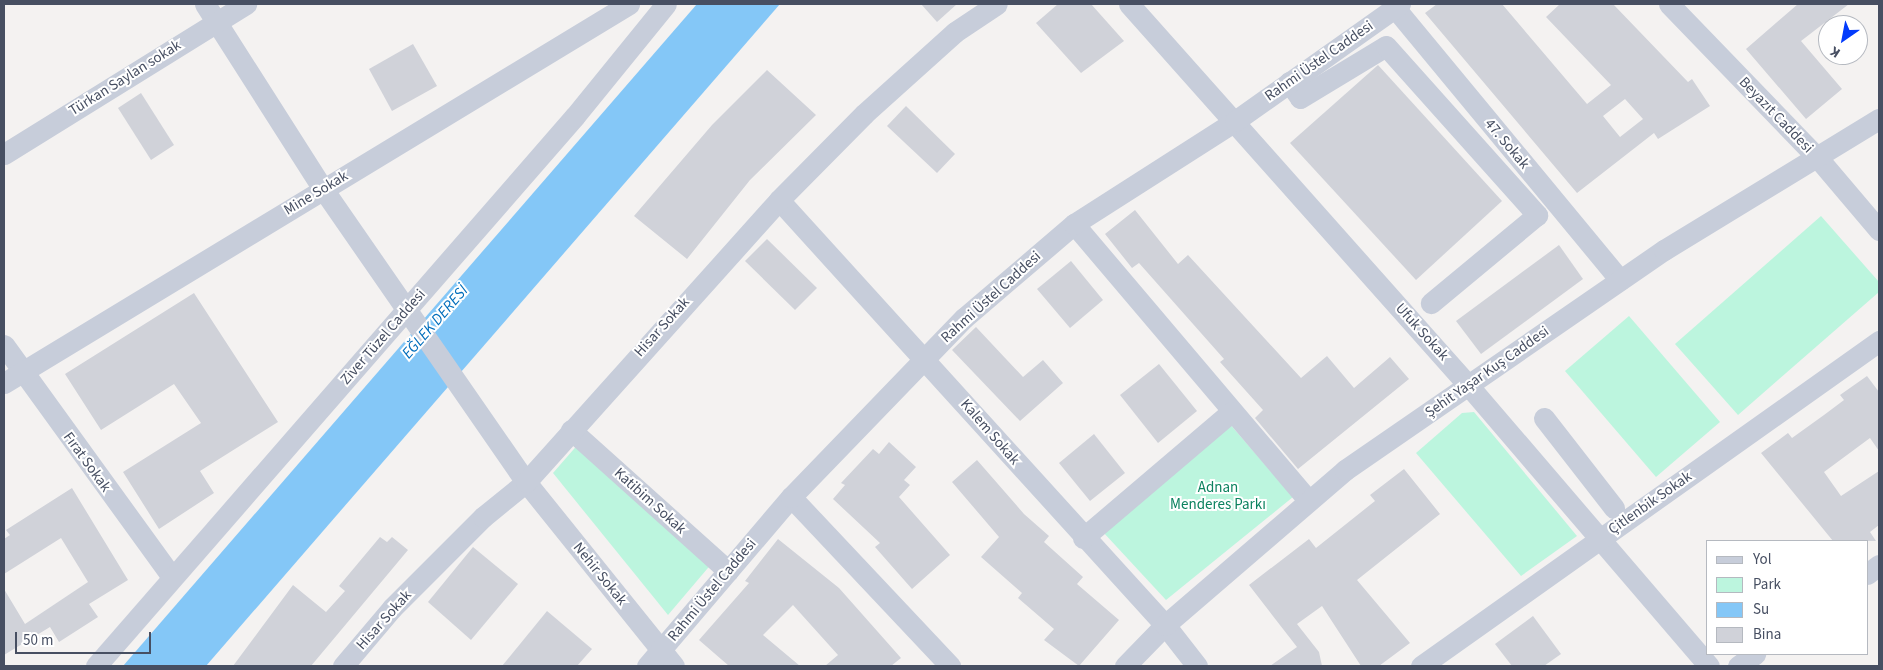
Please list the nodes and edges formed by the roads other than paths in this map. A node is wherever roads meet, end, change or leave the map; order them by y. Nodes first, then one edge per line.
1 (246, 4) edge
2 (629, 4) edge
3 (666, 4) edge
4 (998, 4) edge
5 (1129, 4) edge
6 (1669, 4) edge
7 (1398, 6) edge
8 (210, 12) edge
9 (1289, 82) junction
10 (1879, 119) edge
11 (1235, 121) junction
12 (4, 154) edge
13 (1817, 157) junction
14 (323, 189) junction
15 (779, 200) junction
16 (1074, 224) junction
17 (1879, 230) edge
18 (1620, 280) junction
19 (1431, 304) dead end
20 (410, 314) junction
21 (1879, 341) edge
22 (4, 345) edge
23 (925, 358) junction
24 (21, 372) junction
25 (4, 383) edge
26 (1468, 384) junction
27 (1231, 412) junction
28 (1544, 418) dead end
29 (571, 430) junction
30 (1557, 436) junction
31 (1530, 456) junction
32 (526, 482) junction
33 (791, 497) junction
34 (1308, 500) junction
35 (1614, 508) dead end
36 (1601, 537) junction
37 (1083, 538) junction
38 (1879, 565) edge
39 (728, 571) junction
40 (1868, 573) edge
41 (172, 577) junction
42 (1165, 626) junction
43 (661, 650) junction
44 (1754, 655) edge
45 (96, 666) edge
46 (343, 666) edge
47 (647, 666) edge
48 (674, 666) edge
49 (950, 666) edge
50 (1125, 666) edge
51 (1197, 666) edge
52 (1421, 666) edge
53 (1708, 666) edge
54 (1738, 666) edge

1 - 8 street, Türkan Saylan sokak
2 - 14 street, Mine Sokak
3 - 20 street, Ziver Tüzel Caddesi
4 - 15 street, Hisar Sokak
5 - 11 street, Ufuk Sokak
6 - 13 street, Beyazıt Caddesi
7 - 9 street, Rahmi Üstel Caddesi
7 - 18 street, 47. Sokak
8 - 12 street, Türkan Saylan sokak
8 - 14 street, Nehir Sokak
9 - 11 street, Rahmi Üstel Caddesi
9 - 19 street
10 - 13 street, Şehit Yaşar Kuş Caddesi
11 - 16 street, Rahmi Üstel Caddesi
11 - 26 street, Ufuk Sokak
13 - 17 street, Beyazıt Caddesi
13 - 18 street, Şehit Yaşar Kuş Caddesi
14 - 20 street, Nehir Sokak
14 - 24 street, Mine Sokak
15 - 23 street, Kalem Sokak
15 - 29 street, Hisar Sokak
16 - 23 street, Rahmi Üstel Caddesi
16 - 27 street
18 - 26 street, Şehit Yaşar Kuş Caddesi
20 - 32 street, Nehir Sokak
20 - 41 street, Ziver Tüzel Caddesi
21 - 36 street, Çitlenbik Sokak
22 - 24 street, Fırat Sokak
23 - 33 street, Rahmi Üstel Caddesi
23 - 37 street, Kalem Sokak
24 - 25 street, Mine Sokak
24 - 41 street, Fırat Sokak
26 - 31 street, Ufuk Sokak
26 - 34 street, Şehit Yaşar Kuş Caddesi
27 - 34 street
27 - 37 street
28 - 30 street
29 - 32 street, Hisar Sokak
29 - 39 street, Katibim Sokak
30 - 31 street
30 - 35 street
31 - 36 street, Ufuk Sokak
32 - 43 street, Nehir Sokak
32 - 46 street, Hisar Sokak
33 - 39 street, Rahmi Üstel Caddesi
33 - 49 street
34 - 42 street, Şehit Yaşar Kuş Caddesi
36 - 52 street, Çitlenbik Sokak
36 - 53 street, Ufuk Sokak
37 - 42 street, Kalem Sokak
38 - 40 street
39 - 43 street, Rahmi Üstel Caddesi
41 - 45 street, Ziver Tüzel Caddesi
42 - 50 street, Şehit Yaşar Kuş Caddesi
42 - 51 street, Kalem Sokak
43 - 47 street, Rahmi Üstel Caddesi
43 - 48 street, Nehir Sokak
44 - 54 street

